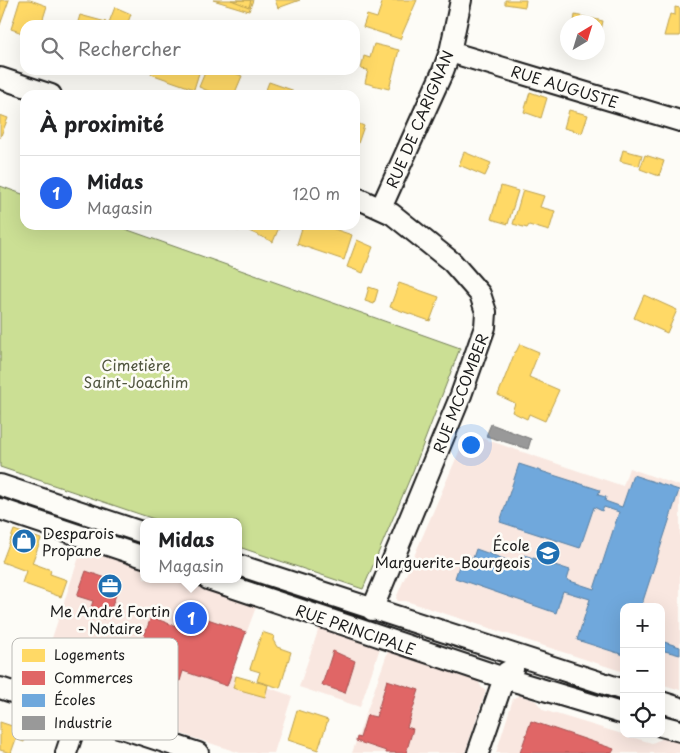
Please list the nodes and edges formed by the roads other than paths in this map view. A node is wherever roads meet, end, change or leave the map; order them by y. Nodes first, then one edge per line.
1 (461, 0) edge
2 (450, 52) junction
3 (0, 78) edge
4 (36, 90) edge
5 (680, 121) edge
6 (360, 199) edge
7 (381, 208) junction
8 (0, 485) edge
9 (0, 510) edge
10 (140, 532) edge
11 (140, 556) edge
12 (242, 566) edge
13 (220, 583) edge
14 (372, 610) junction
15 (537, 662) junction
16 (504, 678) junction
17 (0, 688) edge
18 (620, 689) edge
19 (12, 692) edge
20 (665, 703) edge
21 (680, 708) edge
22 (620, 713) edge
23 (665, 727) edge
24 (680, 732) edge
25 (70, 740) edge
26 (158, 740) edge
27 (66, 753) edge
28 (198, 753) edge
29 (478, 753) edge

1 - 2 street, RUE DE CARIGNAN
2 - 5 street, RUE AUGUSTE
2 - 7 street, RUE DE CARIGNAN
3 - 4 street
6 - 7 street, RUE MCCOMBER
7 - 14 street, RUE MCCOMBER
8 - 10 street
9 - 11 street
12 - 14 street, RUE PRINCIPALE
13 - 16 street, RUE PRINCIPALE
14 - 15 street, RUE PRINCIPALE
15 - 16 street
15 - 18 street, RUE PRINCIPALE
16 - 22 street, RUE PRINCIPALE
16 - 29 street
17 - 19 street
20 - 21 street
23 - 24 street
25 - 27 street
26 - 28 street

